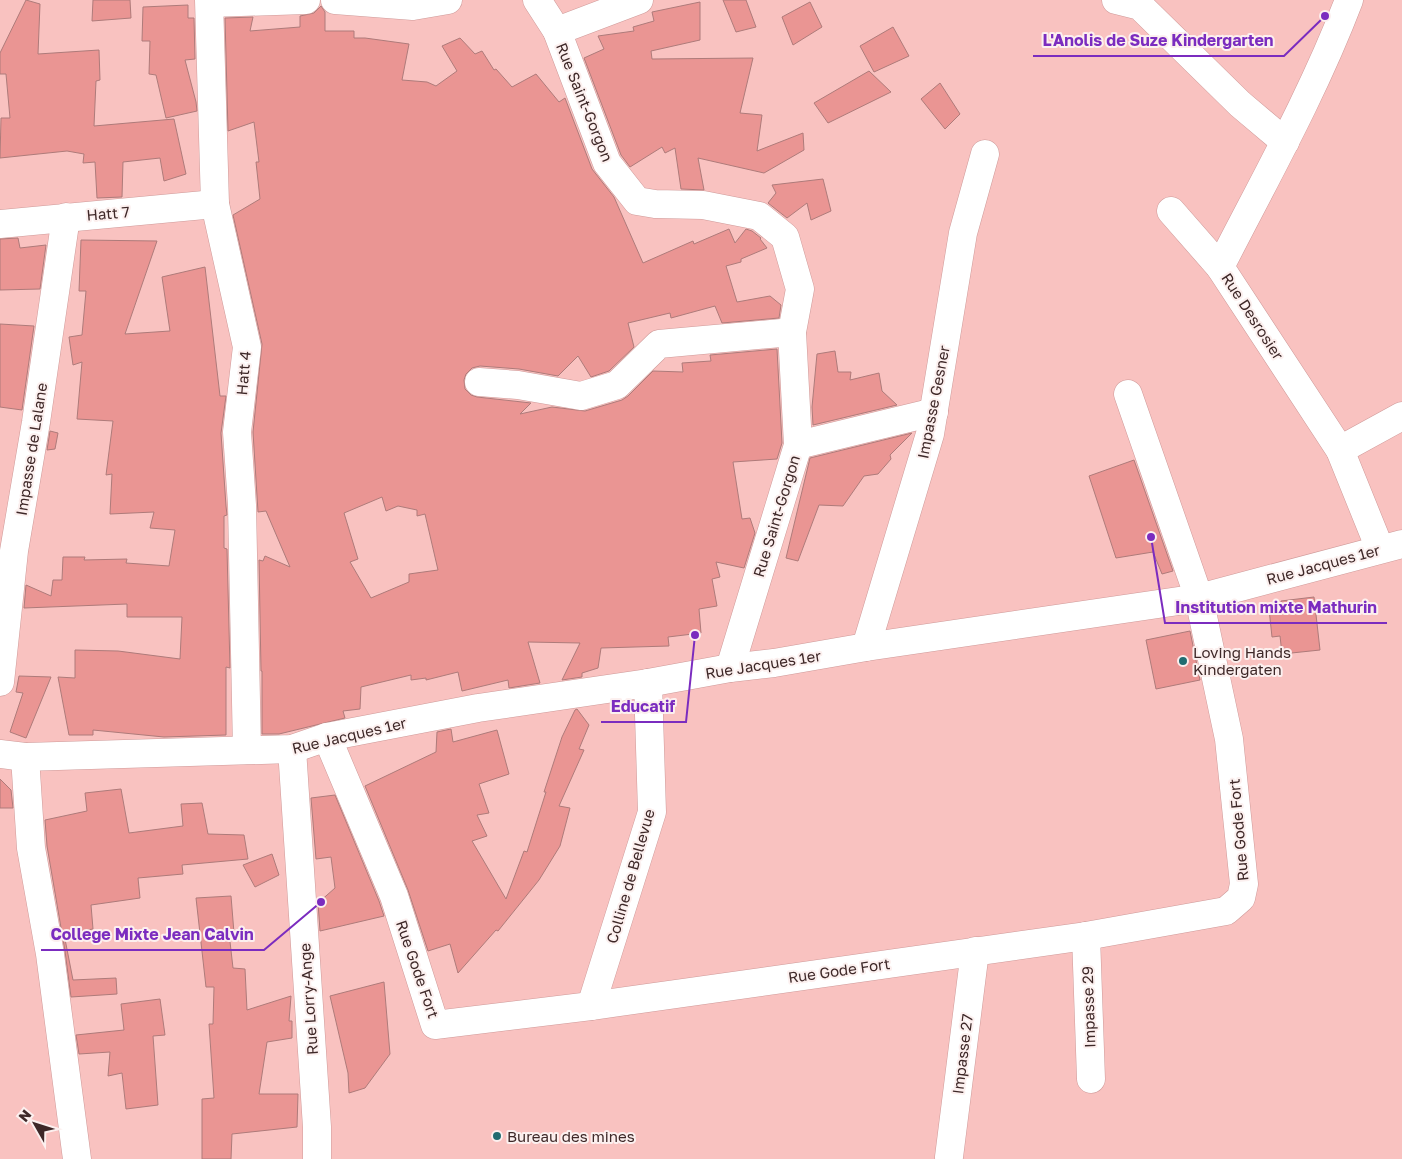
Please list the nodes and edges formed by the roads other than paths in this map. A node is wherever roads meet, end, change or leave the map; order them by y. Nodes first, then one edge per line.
1 (306, 0) edge
2 (335, 0) edge
3 (448, 0) edge
4 (537, 0) edge
5 (639, 0) edge
6 (1116, 0) edge
7 (1349, 0) edge
8 (209, 1) edge
9 (557, 31) junction
10 (1285, 142) junction
11 (985, 154) dead end
12 (215, 204) junction
13 (1171, 211) dead end
14 (66, 217) junction
15 (0, 224) edge
16 (1220, 267) junction
17 (792, 332) junction
18 (478, 382) dead end
19 (1128, 394) dead end
20 (934, 412) junction
21 (1402, 416) edge
22 (798, 445) junction
23 (1340, 450) junction
24 (1391, 546) edge
25 (1199, 598) junction
26 (866, 647) junction
27 (730, 668) junction
28 (0, 682) edge
29 (648, 683) junction
30 (327, 737) junction
31 (292, 749) junction
32 (247, 750) junction
33 (12, 755) edge
34 (1086, 936) junction
35 (975, 951) junction
36 (591, 1006) junction
37 (1091, 1079) dead end
38 (949, 1157) dead end
39 (77, 1159) edge
40 (317, 1159) edge

1 - 8 street
2 - 3 street
4 - 9 street, Rue Saint-Gorgon
5 - 9 street
6 - 10 street
7 - 10 street, Rue Desrosier
8 - 12 street, Hatt 4
9 - 17 street, Rue Saint-Gorgon
10 - 16 street, Rue Desrosier
11 - 20 street, Impasse Gesner
12 - 14 street, Hatt 7
12 - 32 street, Hatt 4
13 - 16 street
14 - 15 street, Hatt 7
14 - 28 street, Impasse de Lalane
16 - 23 street, Rue Desrosier
17 - 18 street
17 - 22 street, Rue Saint-Gorgon
19 - 25 street, Rue Gode Fort
20 - 22 street
20 - 26 street, Impasse Gesner
21 - 23 street
22 - 27 street, Rue Saint-Gorgon
23 - 24 street, Rue Desrosier
24 - 25 street, Rue Jacques 1er
25 - 26 street, Rue Jacques 1er
25 - 34 street, Rue Gode Fort
26 - 27 street, Rue Jacques 1er
27 - 29 street, Rue Jacques 1er
29 - 30 street, Rue Jacques 1er
29 - 36 street, Colline de Bellevue
30 - 31 street, Rue Jacques 1er
30 - 36 street, Rue Gode Fort
31 - 32 street, Rue Jacques 1er
31 - 40 street, Rue Lorry-Ange
32 - 33 street, Rue Jacques 1er
33 - 39 street
34 - 35 street, Rue Gode Fort
34 - 37 street, Impasse 29
35 - 36 street, Rue Gode Fort
35 - 38 street, Impasse 27

